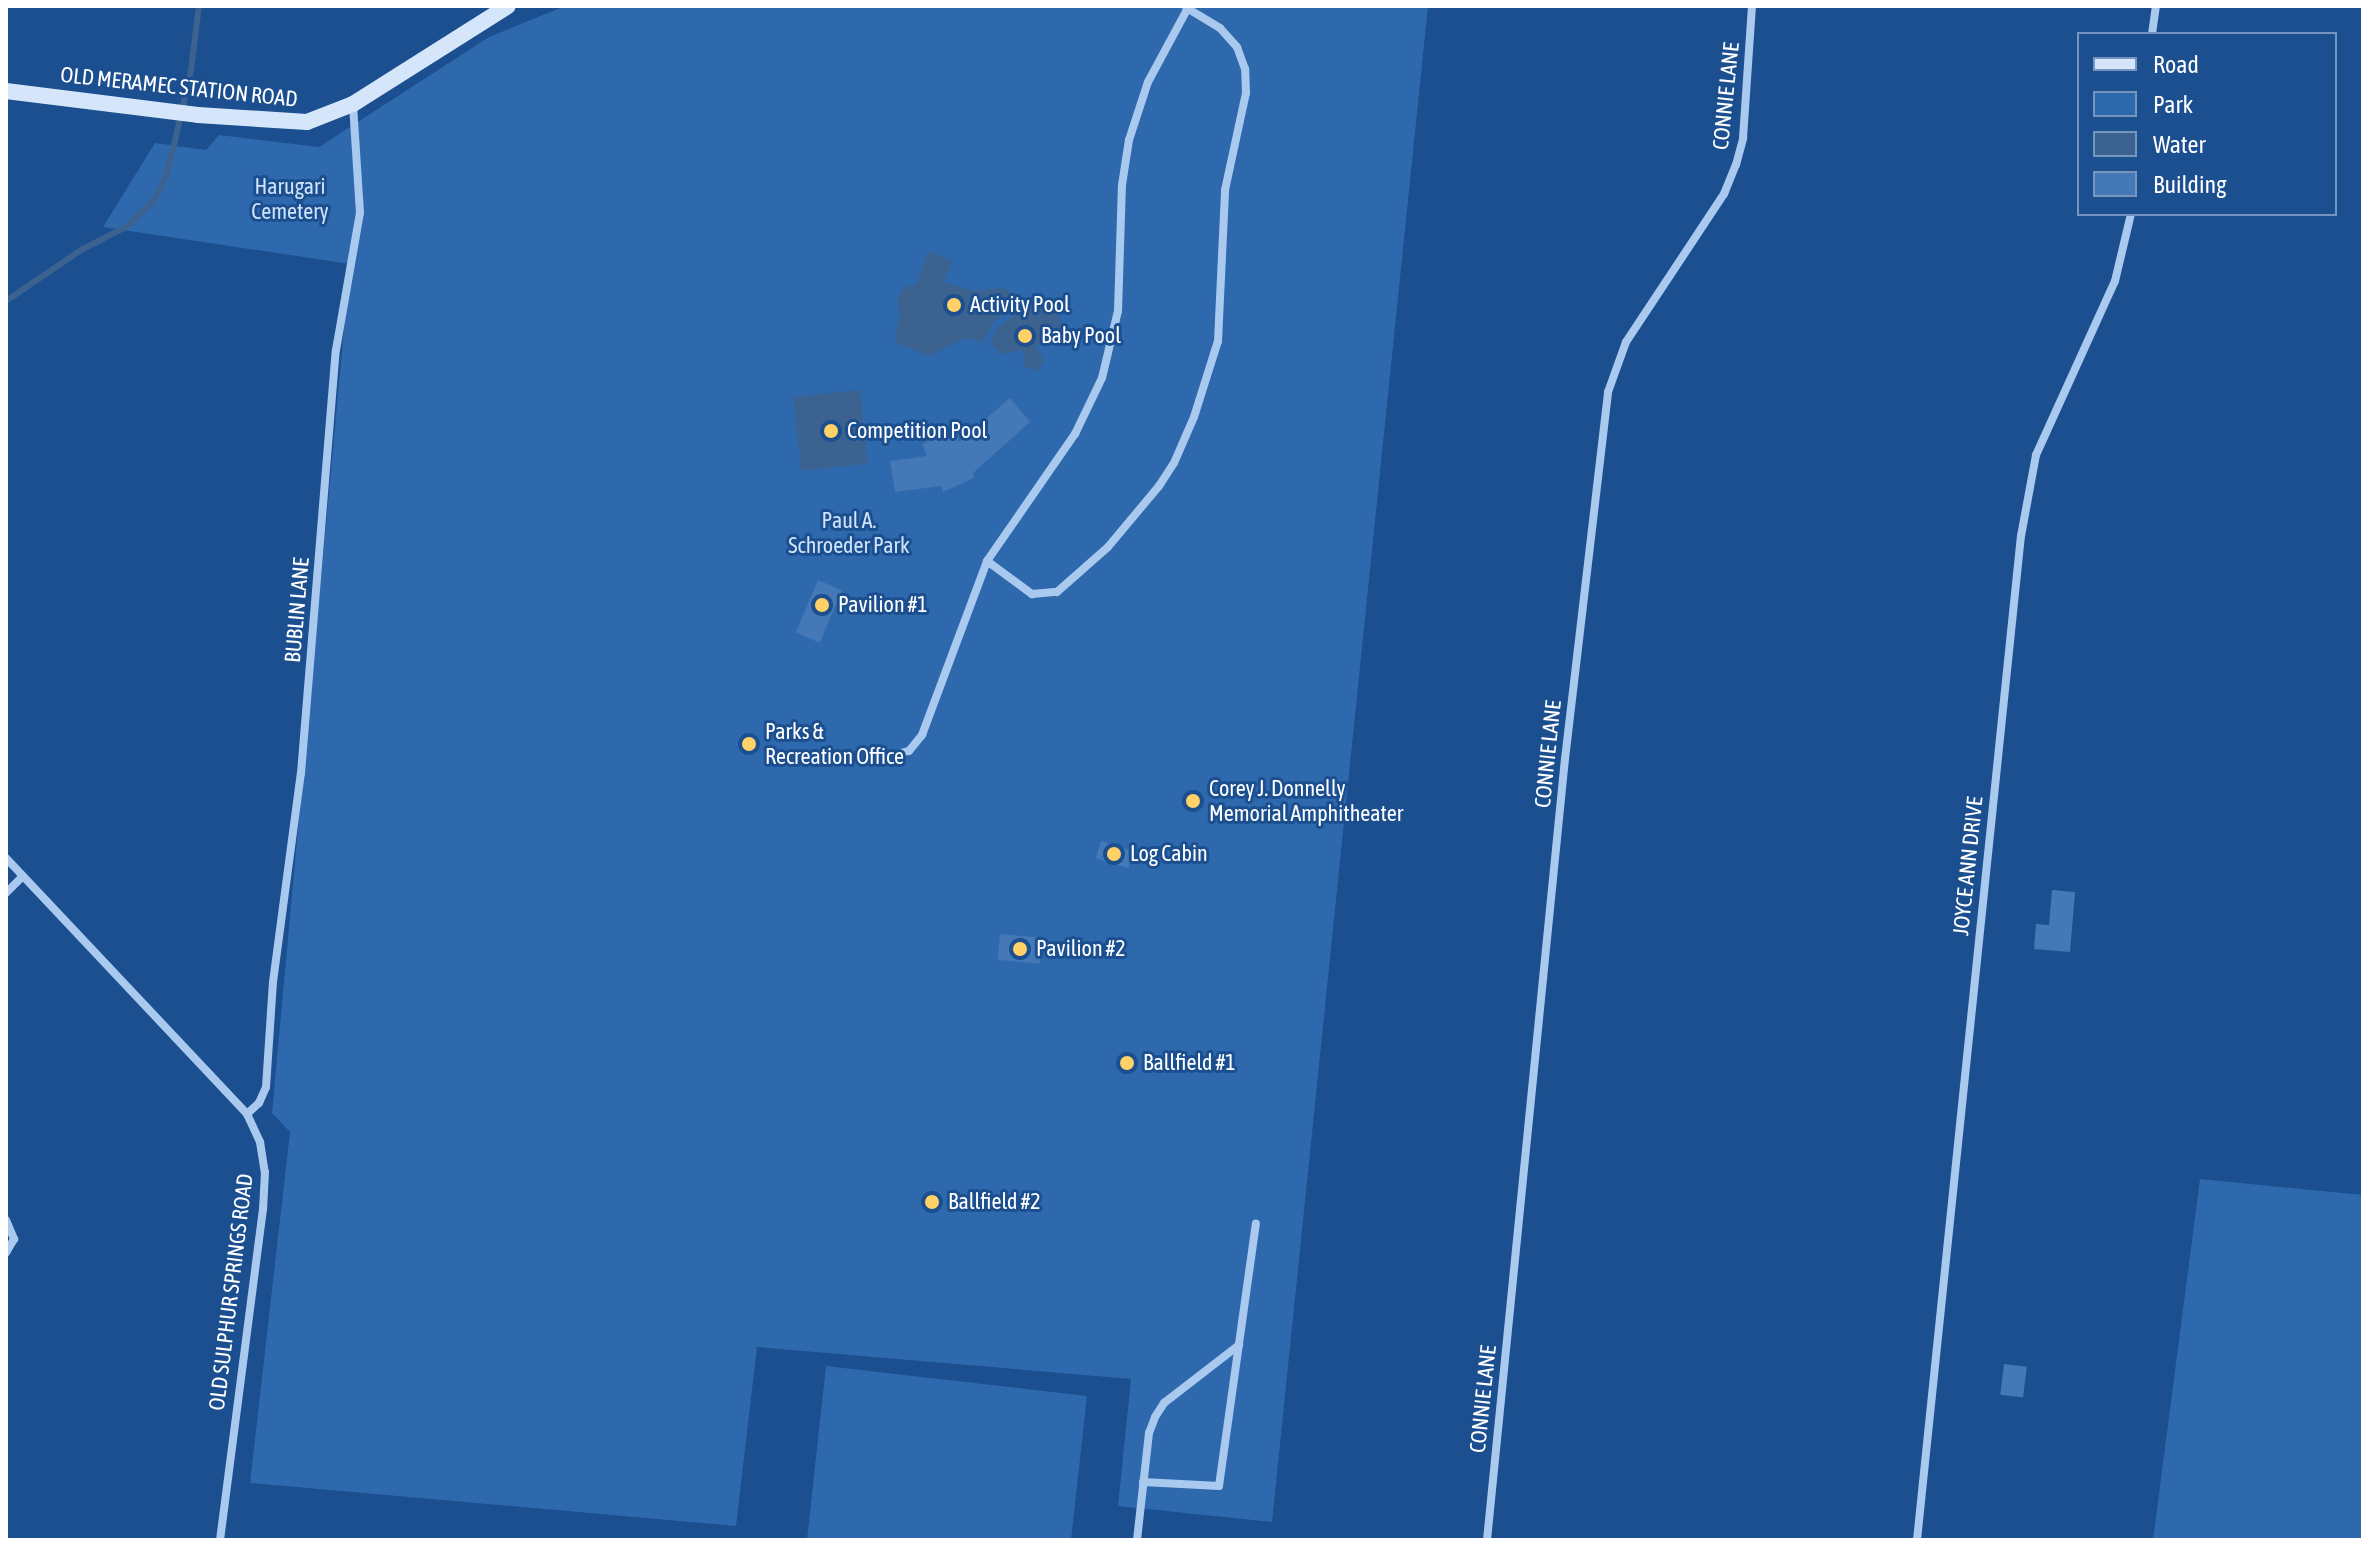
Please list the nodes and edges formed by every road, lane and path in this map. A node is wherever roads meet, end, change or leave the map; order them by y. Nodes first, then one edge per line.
1 (508, 6) edge
2 (1752, 6) edge
3 (2156, 6) edge
4 (1188, 7) edge
5 (2152, 32) edge
6 (6, 91) edge
7 (353, 104) junction
8 (2131, 216) edge
9 (987, 561) junction
10 (882, 758) dead end
11 (6, 858) edge
12 (21, 878) junction
13 (6, 893) edge
14 (247, 1114) junction
15 (6, 1220) edge
16 (1256, 1224) dead end
17 (6, 1253) edge
18 (1239, 1345) junction
19 (1143, 1482) junction
20 (220, 1540) edge
21 (1137, 1540) edge
22 (1487, 1540) edge
23 (1917, 1540) edge

1 - 7 street, OLD MERAMEC STATION ROAD
2 - 22 street, CONNIE LANE
3 - 5 street
4 - 9 street
4 - 9 street
6 - 7 street, OLD MERAMEC STATION ROAD
7 - 14 street, BUBLIN LANE
8 - 23 street, JOYCE ANN DRIVE
9 - 10 street
11 - 12 street, OLD SULPHUR SPRINGS ROAD
12 - 13 street
12 - 14 street, OLD SULPHUR SPRINGS ROAD
14 - 20 street, OLD SULPHUR SPRINGS ROAD
15 - 17 street
16 - 18 street
18 - 19 street
18 - 19 street
19 - 21 street

